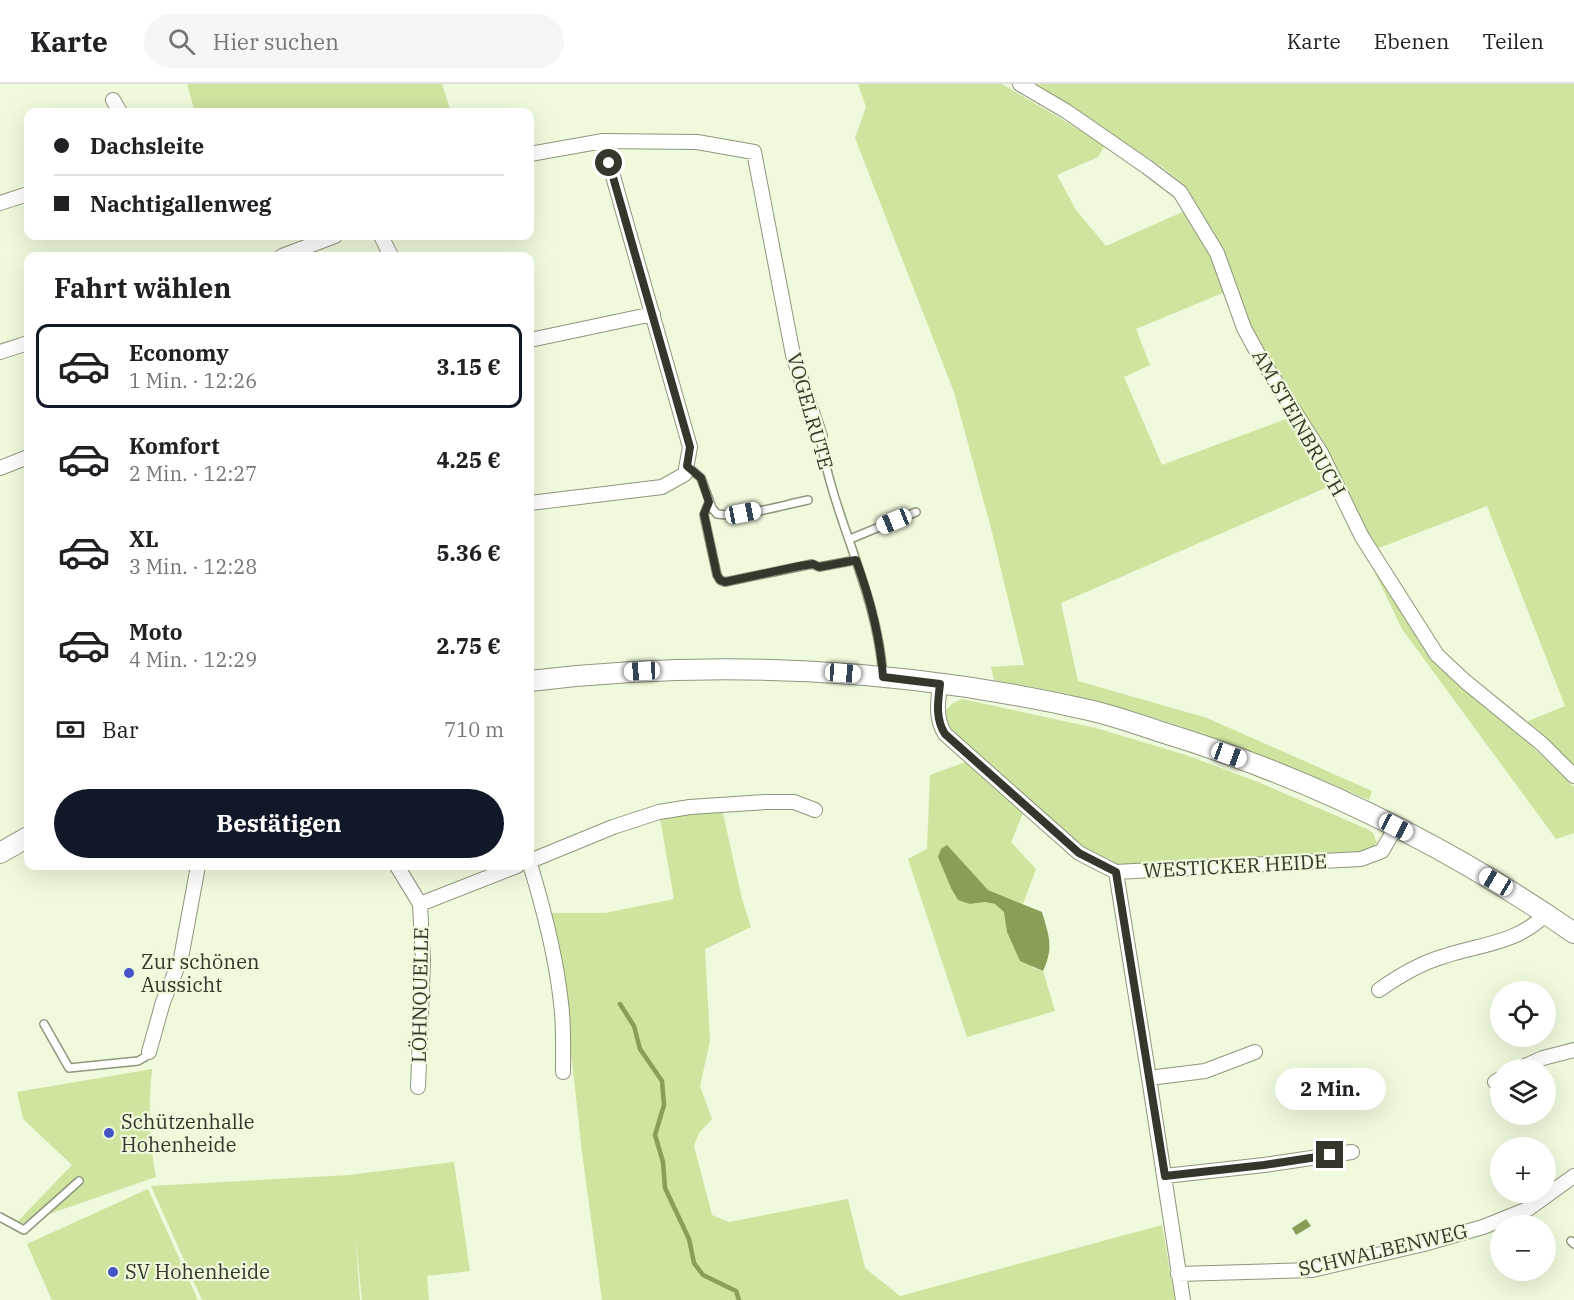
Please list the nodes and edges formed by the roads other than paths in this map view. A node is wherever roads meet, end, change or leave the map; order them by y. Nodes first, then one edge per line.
1 (1020, 84) edge
2 (603, 141) junction
3 (534, 153) edge
4 (24, 195) edge
5 (0, 203) edge
6 (324, 240) edge
7 (293, 252) edge
8 (652, 314) junction
9 (534, 339) edge
10 (24, 344) edge
11 (1, 349) edge
12 (820, 436) joint
13 (24, 459) edge
14 (687, 466) junction
15 (0, 468) edge
16 (808, 500) dead end
17 (709, 502) junction
18 (534, 503) edge
19 (916, 512) dead end
20 (850, 538) junction
21 (856, 560) junction
22 (883, 677) junction
23 (534, 681) edge
24 (940, 684) junction
25 (1574, 776) edge
26 (814, 810) dead end
27 (1396, 827) junction
28 (24, 839) edge
29 (0, 853) edge
30 (534, 860) edge
31 (197, 870) edge
32 (399, 870) edge
33 (507, 870) edge
34 (532, 870) edge
35 (1116, 872) junction
36 (420, 904) junction
37 (1546, 914) junction
38 (1574, 933) edge
39 (1379, 990) dead end
40 (44, 1024) dead end
41 (1574, 1050) edge
42 (149, 1052) joint
43 (1255, 1052) dead end
44 (1541, 1059) edge
45 (563, 1072) dead end
46 (1149, 1078) junction
47 (418, 1087) dead end
48 (1352, 1152) dead end
49 (1165, 1176) junction
50 (1574, 1176) edge
51 (79, 1181) dead end
52 (0, 1217) edge
53 (1178, 1274) junction
54 (1183, 1300) edge

1 - 25 street, AM STEINBRUCH
2 - 3 street
2 - 8 street
2 - 12 street, VOGELRUTE
4 - 5 street
6 - 7 street
8 - 9 street
8 - 14 street
10 - 11 street
12 - 20 lane, VOGELRUTE
13 - 15 street
14 - 17 lane
14 - 18 street
16 - 17 lane
17 - 21 lane
19 - 20 lane
20 - 21 lane, VOGELRUTE
21 - 22 lane, VOGELRUTE
22 - 23 street
22 - 24 street
24 - 27 street
24 - 35 street, WESTICKER HEIDE
26 - 30 street
27 - 35 street, WESTICKER HEIDE
27 - 37 street
28 - 29 street
31 - 42 street
32 - 36 street, LÖHNQUELLE
33 - 36 street, LÖHNQUELLE
34 - 45 street
35 - 46 street
36 - 47 street, LÖHNQUELLE
37 - 38 street
37 - 39 street
40 - 42 lane
41 - 44 street
43 - 46 street
46 - 49 street
48 - 49 street
49 - 53 street
50 - 53 street, SCHWALBENWEG
51 - 52 lane
53 - 54 street

